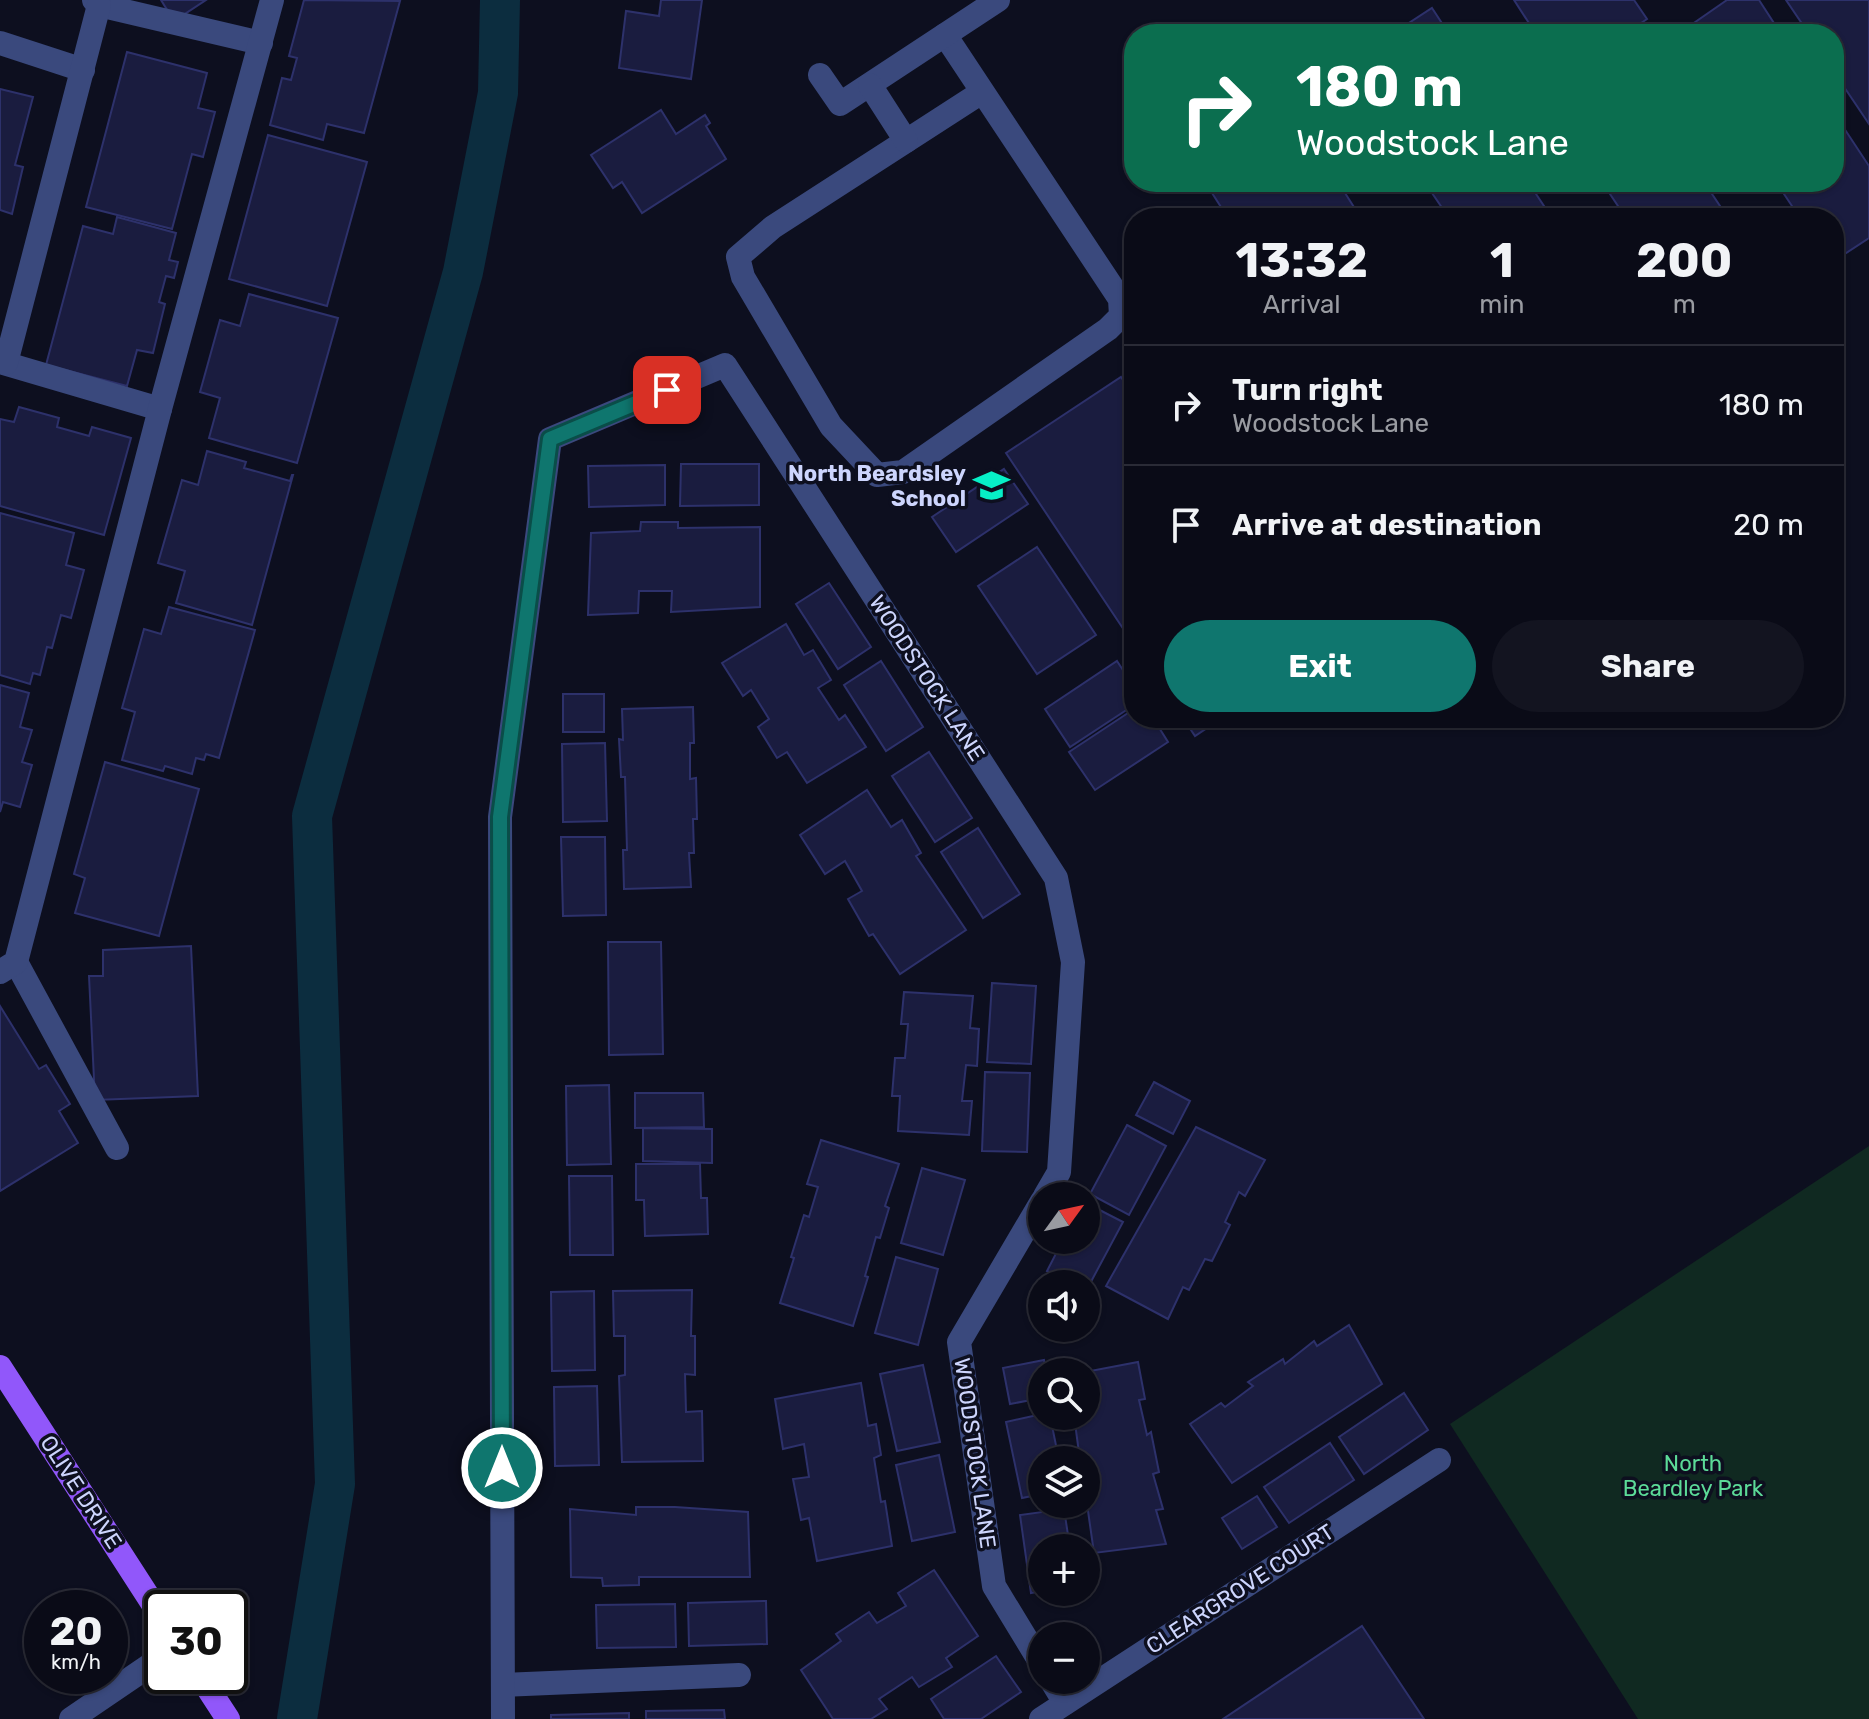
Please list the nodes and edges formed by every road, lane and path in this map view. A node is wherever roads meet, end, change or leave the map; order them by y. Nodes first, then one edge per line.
1 (272, 0) edge
2 (998, 0) edge
3 (97, 3) edge
4 (945, 35) junction
5 (0, 43) edge
6 (261, 43) junction
7 (83, 70) junction
8 (820, 75) dead end
9 (870, 85) junction
10 (982, 92) junction
11 (906, 141) junction
12 (3, 363) edge
13 (160, 409) junction
14 (8, 967) edge
15 (117, 1148) dead end
16 (1053, 1182) edge
17 (1028, 1225) edge
18 (0, 1367) edge
19 (1439, 1460) dead end
20 (144, 1590) edge
21 (1028, 1642) edge
22 (144, 1669) edge
23 (739, 1675) dead end
24 (503, 1685) junction
25 (212, 1694) edge
26 (1060, 1694) edge
27 (1065, 1703) junction
28 (71, 1719) edge
29 (228, 1719) edge
30 (503, 1719) edge
31 (1041, 1719) edge

1 - 6 street
2 - 4 street
3 - 6 street
3 - 7 street
4 - 9 street
4 - 10 street
5 - 7 street
6 - 13 street
7 - 12 street
8 - 9 street
9 - 11 street
10 - 11 street
10 - 11 street
12 - 13 street
13 - 14 street
14 - 15 street
16 - 24 street, WOODSTOCK LANE
17 - 21 street, WOODSTOCK LANE
18 - 20 main road, OLIVE DRIVE
19 - 27 street, CLEARGROVE COURT
22 - 28 street
23 - 24 street
24 - 30 street
25 - 29 main road
26 - 27 street
27 - 31 street, CLEARGROVE COURT

